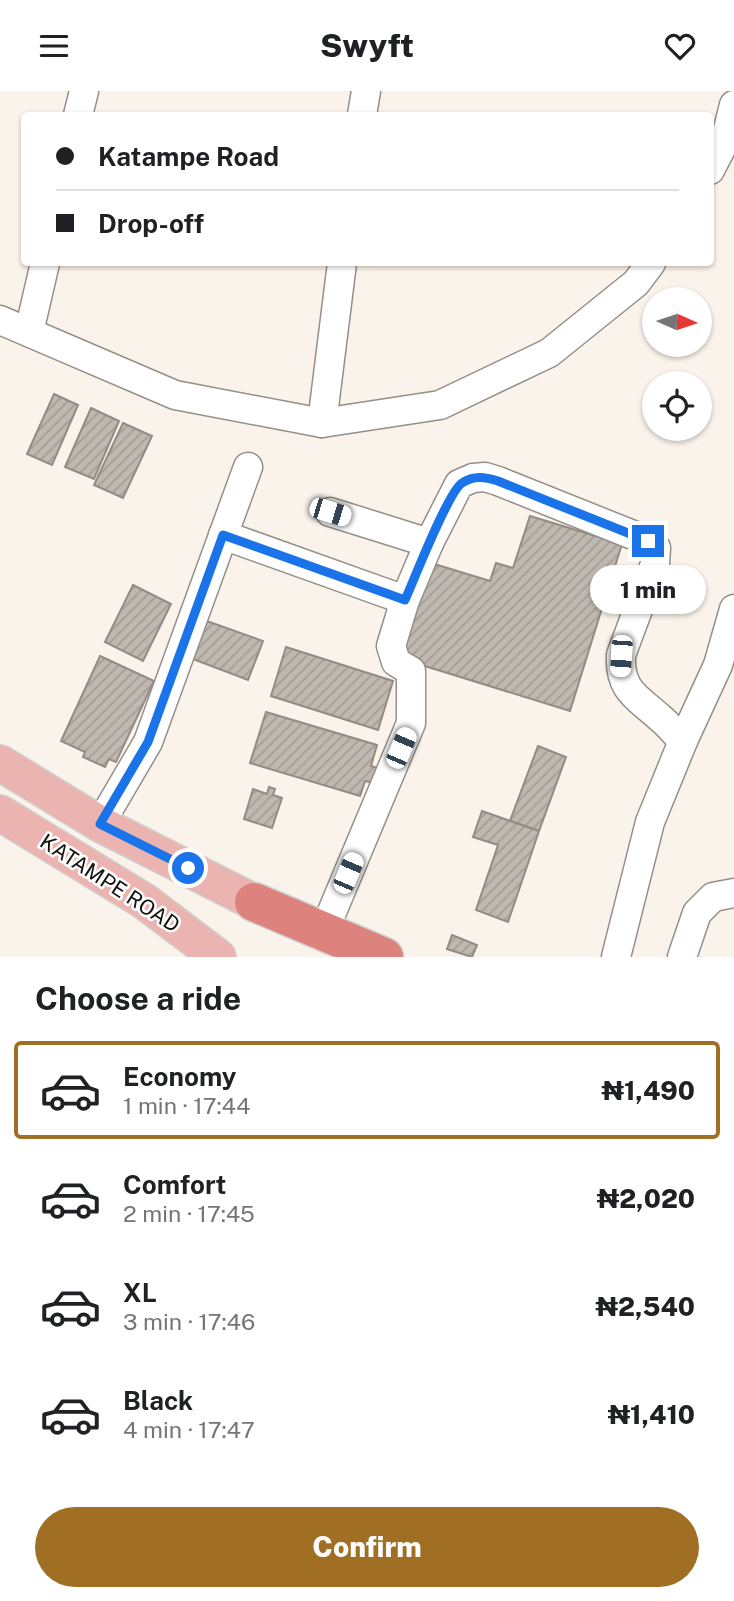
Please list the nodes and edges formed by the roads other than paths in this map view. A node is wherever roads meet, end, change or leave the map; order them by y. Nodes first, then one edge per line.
1 (84, 91) edge
2 (366, 91) edge
3 (734, 106) edge
4 (79, 112) edge
5 (362, 112) edge
6 (714, 162) edge
7 (44, 266) edge
8 (342, 266) edge
9 (649, 266) edge
10 (0, 320) edge
11 (29, 332) junction
12 (322, 423) junction
13 (248, 467) dead end
14 (330, 512) dead end
15 (223, 535) junction
16 (429, 543) junction
17 (405, 600) junction
18 (734, 610) edge
19 (683, 741) junction
20 (0, 763) edge
21 (0, 813) edge
22 (100, 824) junction
23 (734, 893) edge
24 (254, 902) joint
25 (329, 944) edge
26 (218, 957) edge
27 (384, 957) edge
28 (616, 957) edge
29 (682, 957) edge

1 - 4 street
2 - 5 street
3 - 6 street
7 - 11 street
8 - 12 street
9 - 12 street
10 - 11 street
11 - 12 street
13 - 15 street
14 - 16 street
15 - 17 street
15 - 22 street
16 - 17 street
16 - 19 street
17 - 25 street
18 - 19 street
19 - 28 street
20 - 22 main road, KATAMPE ROAD
21 - 26 main road, KATAMPE ROAD
22 - 24 main road, KATAMPE ROAD
23 - 29 street
24 - 25 highway
25 - 27 highway

